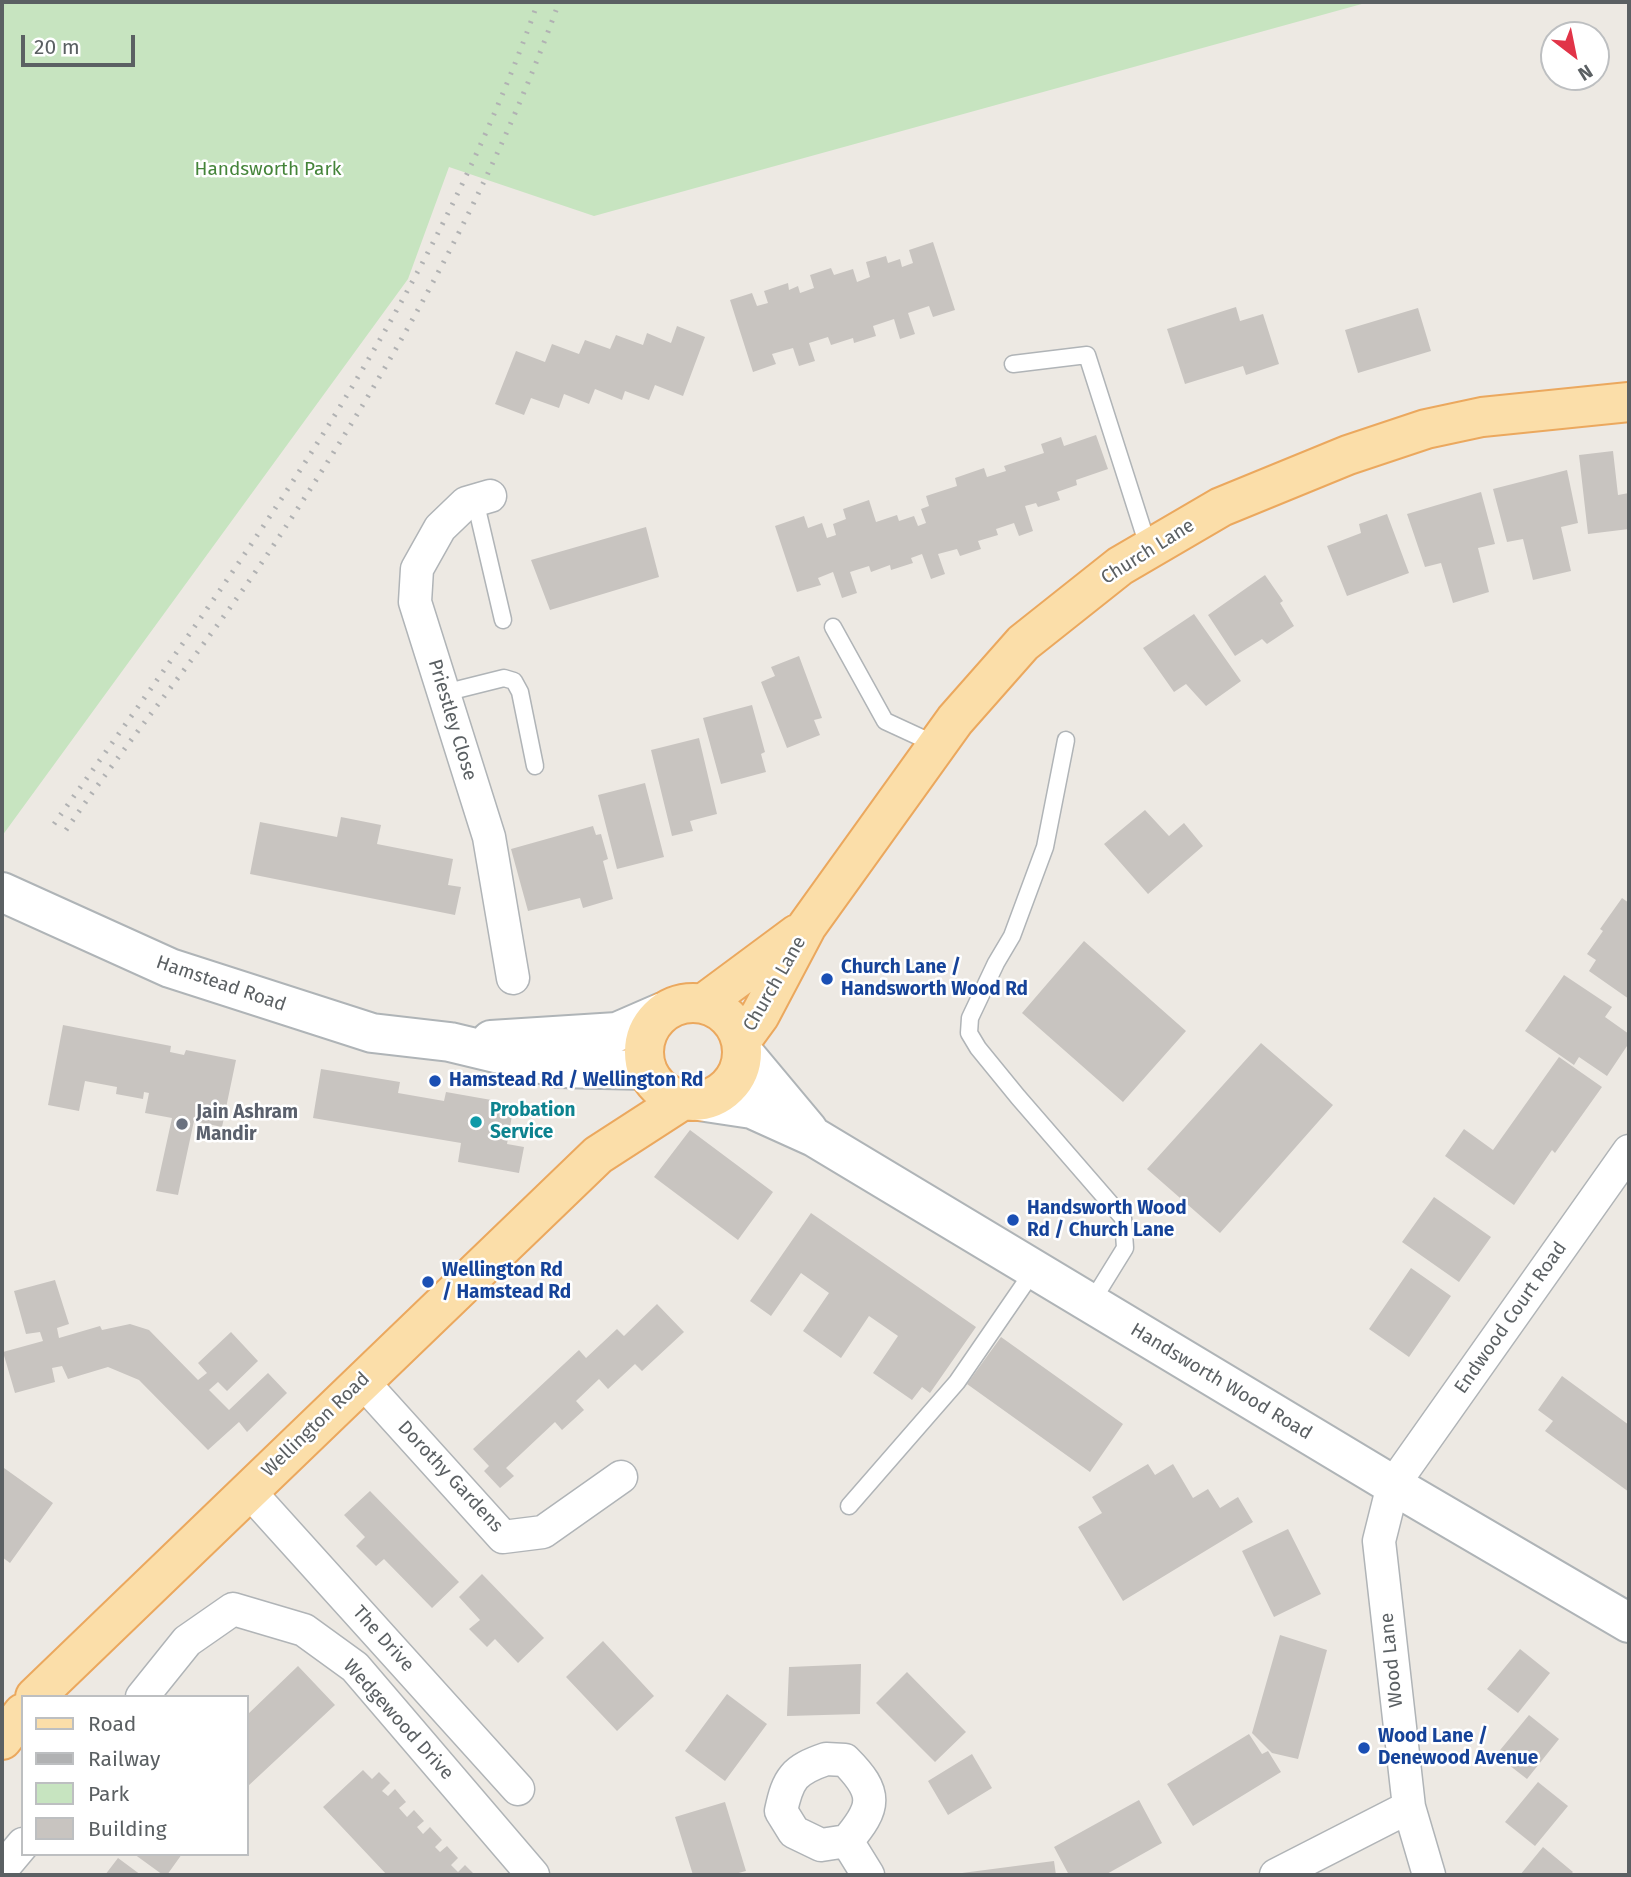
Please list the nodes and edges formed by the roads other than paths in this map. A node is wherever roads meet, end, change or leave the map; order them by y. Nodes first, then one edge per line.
1 (1013, 364) dead end
2 (1629, 402) edge
3 (482, 498) joint
4 (1149, 549) junction
5 (503, 620) dead end
6 (833, 627) dead end
7 (444, 693) junction
8 (1066, 740) dead end
9 (937, 745) junction
10 (535, 766) dead end
11 (2, 892) edge
12 (807, 926) junction
13 (513, 978) dead end
14 (704, 1003) junction
15 (663, 1012) junction
16 (450, 1042) junction
17 (742, 1046) junction
18 (647, 1070) junction
19 (691, 1100) junction
20 (814, 1137) junction
21 (1629, 1151) edge
22 (598, 1156) junction
23 (1034, 1270) junction
24 (1091, 1303) junction
25 (362, 1381) junction
26 (621, 1477) dead end
27 (1394, 1485) junction
28 (248, 1490) junction
29 (849, 1506) dead end
30 (1629, 1623) edge
31 (37, 1695) edge
32 (144, 1695) edge
33 (21, 1716) edge
34 (2, 1740) edge
35 (518, 1789) dead end
36 (1409, 1807) junction
37 (847, 1841) dead end
38 (21, 1846) edge
39 (2, 1870) edge
40 (533, 1875) edge
41 (868, 1875) edge
42 (1276, 1875) edge
43 (1429, 1875) edge

1 - 4 lane
2 - 4 main road, Church Lane
3 - 5 lane
3 - 7 street, Priestley Close
4 - 9 main road, Church Lane
6 - 9 lane
7 - 10 lane
7 - 13 street, Priestley Close
8 - 24 lane
9 - 12 main road, Church Lane
11 - 16 main road, Hamstead Road
12 - 14 main road, Church Lane
12 - 17 main road, Church Lane
14 - 15 main road
14 - 17 main road
15 - 16 main road, Hamstead Road
15 - 18 main road
16 - 18 main road, Hamstead Road
17 - 19 main road
17 - 20 main road, Handsworth Wood Road
18 - 19 main road
18 - 22 main road, Wellington Road
19 - 20 main road, Handsworth Wood Road
19 - 22 main road, Wellington Road
20 - 23 main road, Handsworth Wood Road
21 - 27 street, Endwood Court Road
22 - 25 main road, Wellington Road
23 - 24 main road, Handsworth Wood Road
23 - 29 lane
24 - 27 main road, Handsworth Wood Road
25 - 26 street, Dorothy Gardens
25 - 28 main road, Wellington Road
27 - 30 main road, Handsworth Wood Road
27 - 36 street, Wood Lane
28 - 31 main road, Wellington Road
28 - 35 street, The Drive
32 - 40 street, Wedgewood Drive
33 - 34 main road
36 - 42 street
36 - 43 street, Wood Lane
37 - 41 street
38 - 39 street

